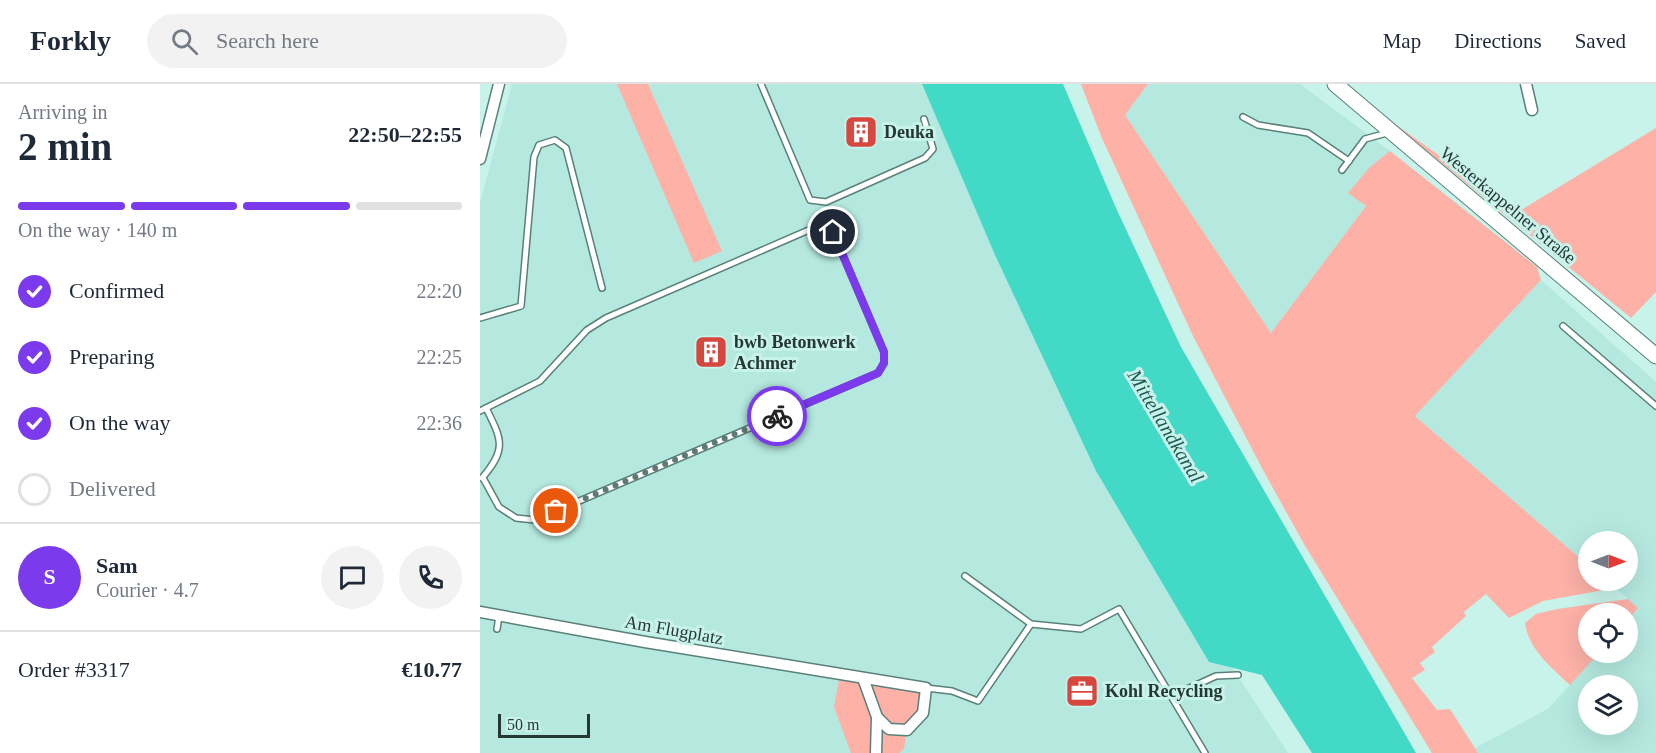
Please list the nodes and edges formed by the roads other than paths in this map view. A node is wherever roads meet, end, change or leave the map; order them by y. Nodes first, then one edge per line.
1 (499, 84) edge
2 (761, 84) edge
3 (1335, 84) edge
4 (1526, 84) edge
5 (1532, 110) dead end
6 (1243, 117) dead end
7 (924, 119) dead end
8 (1391, 132) junction
9 (480, 159) edge
10 (1349, 161) junction
11 (1342, 170) dead end
12 (602, 288) dead end
13 (480, 318) edge
14 (1563, 326) dead end
15 (1656, 356) edge
16 (1656, 406) edge
17 (483, 409) edge
18 (482, 478) edge
19 (965, 576) dead end
20 (480, 612) edge
21 (499, 616) junction
22 (1031, 624) junction
23 (497, 629) dead end
24 (1238, 675) dead end
25 (862, 678) junction
26 (926, 688) junction
27 (1172, 696) junction
28 (877, 717) junction
29 (876, 753) edge
30 (1205, 753) edge

1 - 9 street
2 - 7 lane
3 - 8 main road, Westerkappelner Straße
4 - 5 street
6 - 10 lane
8 - 10 lane
8 - 15 main road, Westerkappelner Straße
10 - 11 lane
12 - 13 lane
14 - 16 lane
17 - 18 lane
17 - 18 lane
19 - 22 lane
20 - 21 street, Am Flugplatz
21 - 23 lane
21 - 25 street, Am Flugplatz
22 - 26 lane
22 - 27 lane
24 - 27 lane
25 - 26 street, Am Flugplatz
25 - 28 street
26 - 28 street
27 - 30 lane
28 - 29 street

